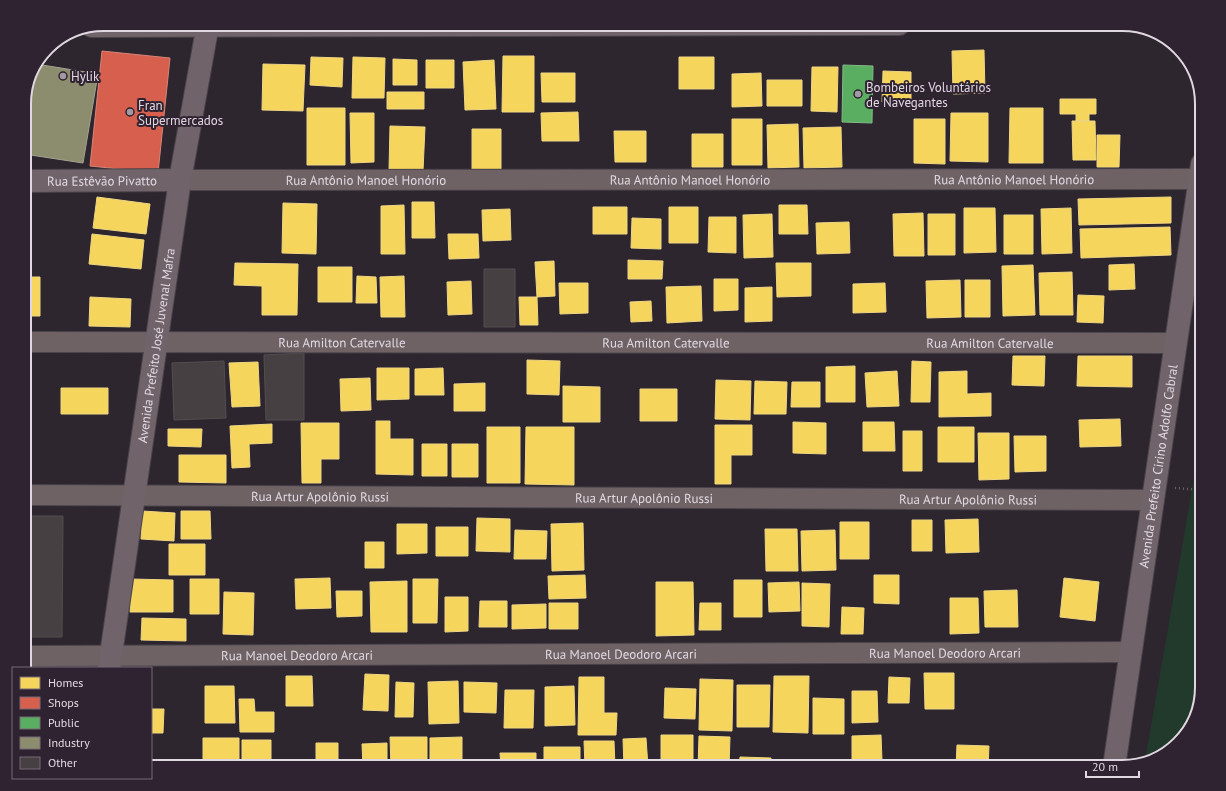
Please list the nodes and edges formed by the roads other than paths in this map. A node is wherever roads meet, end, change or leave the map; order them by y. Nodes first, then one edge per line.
1 (207, 31) edge
2 (1195, 172) edge
3 (180, 180) junction
4 (31, 181) edge
5 (1195, 213) edge
6 (31, 342) edge
7 (156, 343) junction
8 (1176, 343) junction
9 (1161, 494) junction
10 (31, 495) edge
11 (134, 495) junction
12 (1131, 652) junction
13 (31, 656) edge
14 (110, 662) edge
15 (1115, 760) edge

1 - 3 main road, Avenida Prefeito José Juvenal Mafra
2 - 3 street, Rua Antônio Manoel Honório
3 - 4 main road, Rua Estêvão Pivatto
3 - 7 main road, Avenida Prefeito José Juvenal Mafra
5 - 8 main road, Avenida Prefeito Cirino Adolfo Cabral
6 - 7 street, Rua Amilton Catervalle
7 - 8 street, Rua Amilton Catervalle
7 - 11 main road, Avenida Prefeito José Juvenal Mafra
8 - 9 main road, Avenida Prefeito Cirino Adolfo Cabral
9 - 11 street, Rua Artur Apolônio Russi
9 - 12 main road, Avenida Prefeito Cirino Adolfo Cabral
10 - 11 street, Rua Artur Apolônio Russi
11 - 14 main road, Avenida Prefeito José Juvenal Mafra
12 - 14 street, Rua Manoel Deodoro Arcari
12 - 15 main road, Avenida Prefeito Cirino Adolfo Cabral
13 - 14 street, Rua Manoel Deodoro Arcari

